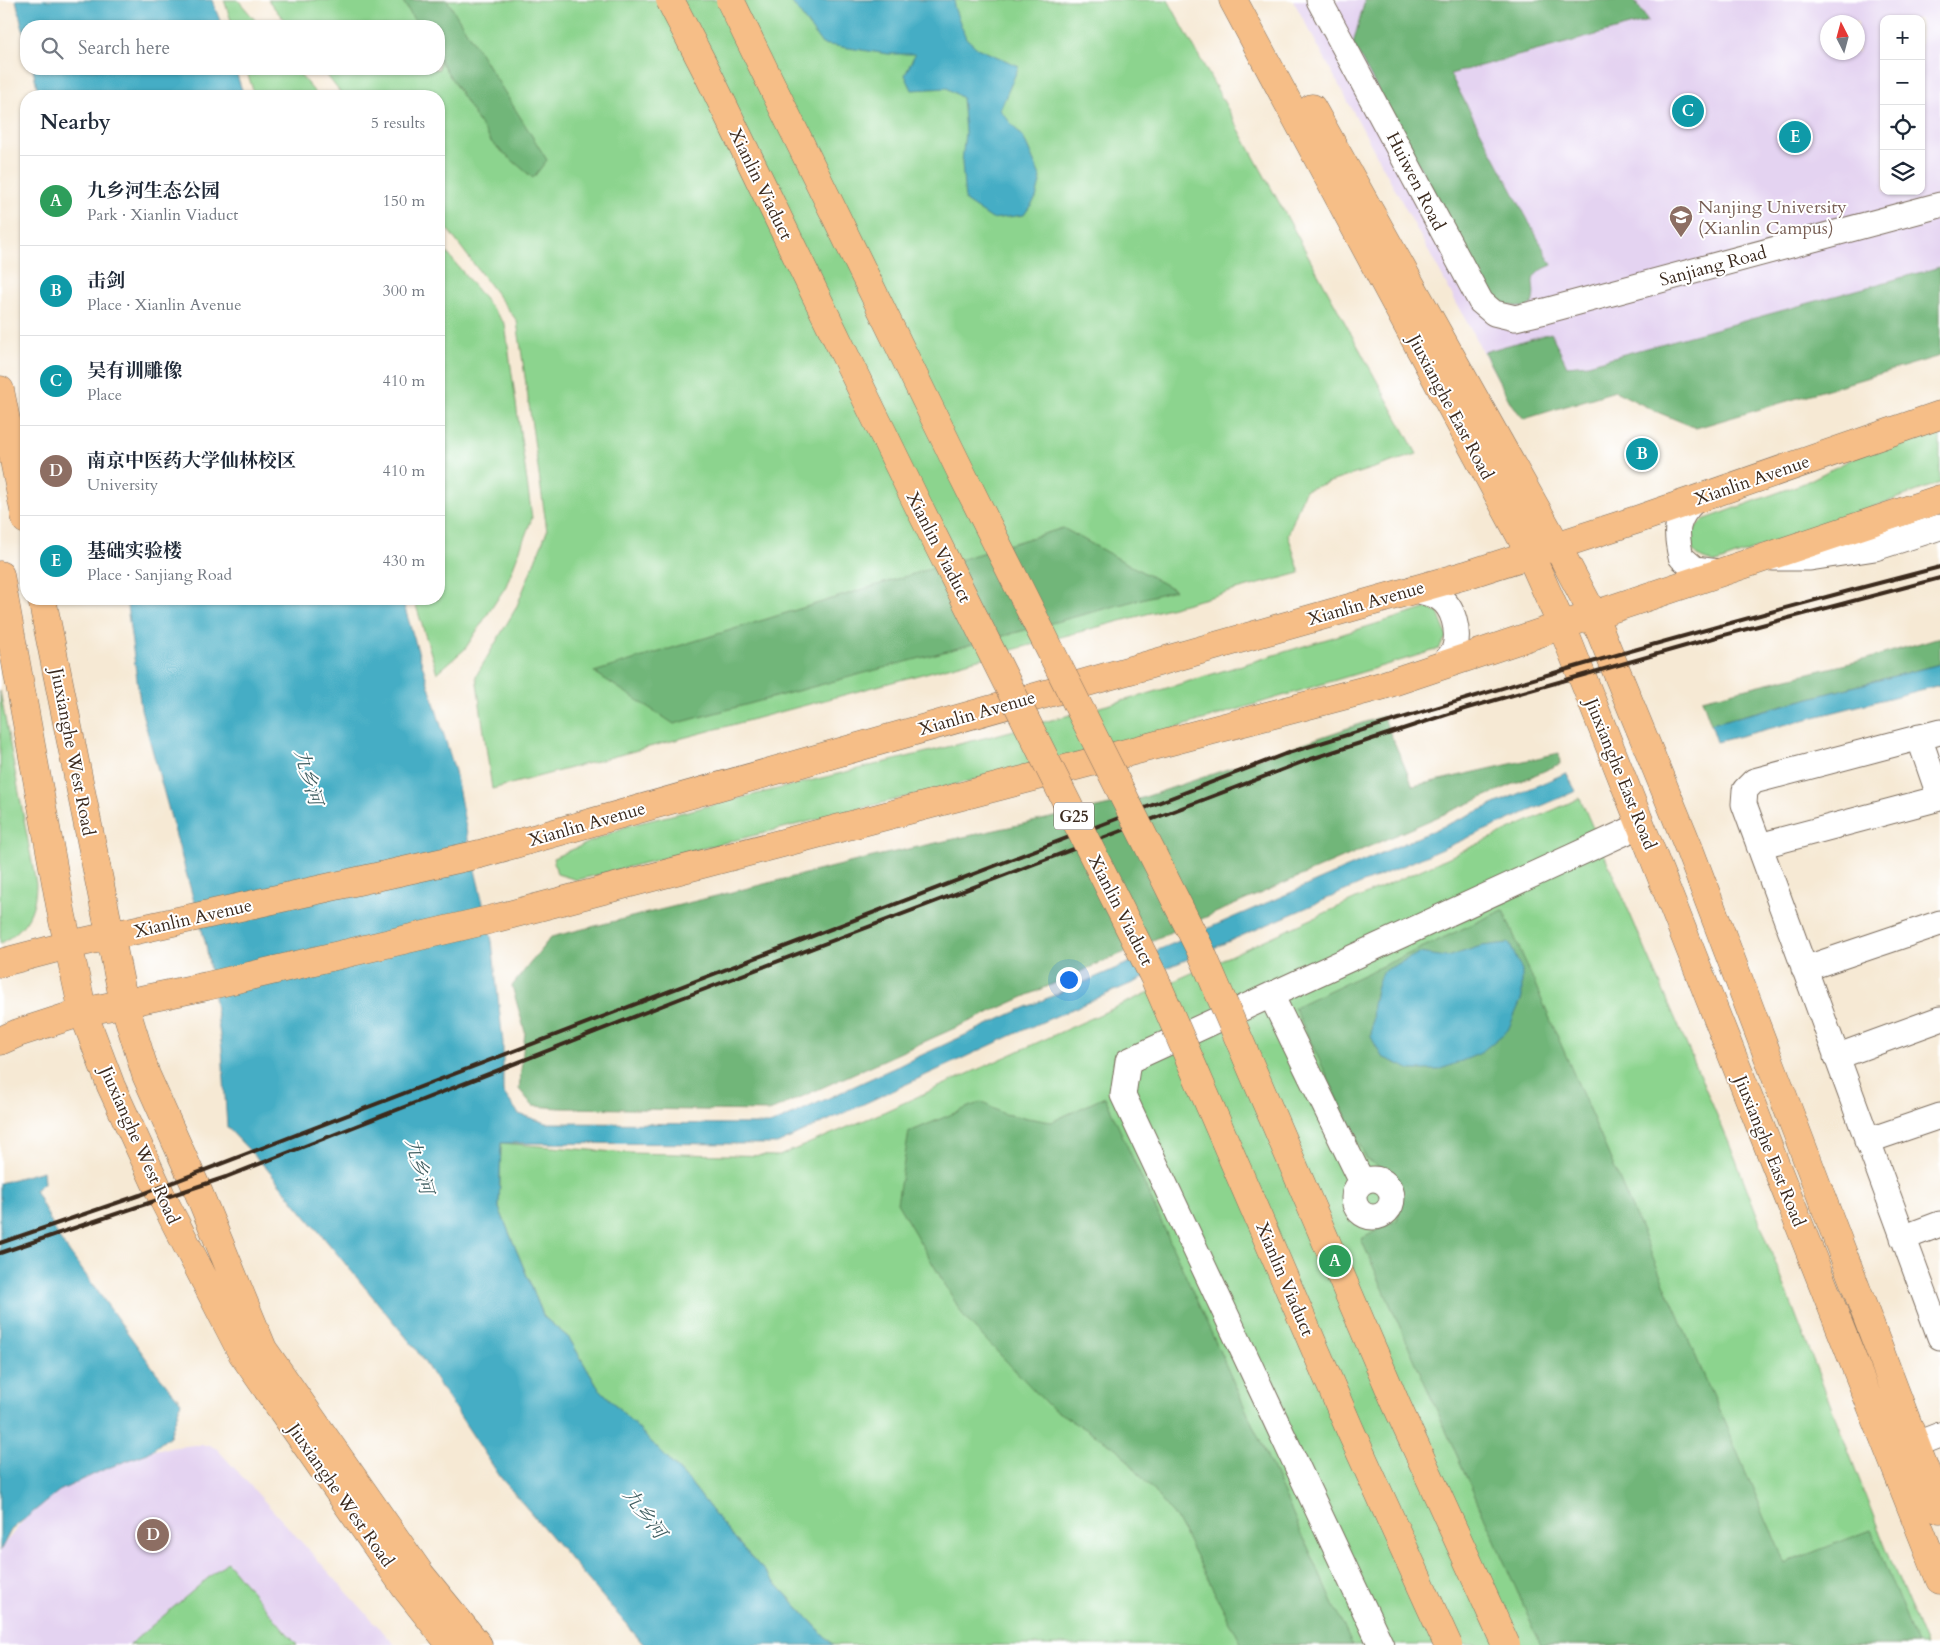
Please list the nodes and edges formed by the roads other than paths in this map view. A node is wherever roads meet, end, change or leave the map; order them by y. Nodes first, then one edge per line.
1 (670, 0) edge
2 (730, 0) edge
3 (1233, 0) edge
4 (1251, 0) edge
5 (1319, 0) edge
6 (1940, 205) edge
7 (1545, 311) joint
8 (0, 390) edge
9 (1940, 415) edge
10 (20, 490) edge
11 (1940, 498) edge
12 (1694, 500) junction
13 (1940, 527) edge
14 (1557, 546) junction
15 (1530, 554) junction
16 (1760, 558) junction
17 (1718, 572) junction
18 (0, 575) edge
19 (1412, 590) junction
20 (43, 605) edge
21 (1593, 614) junction
22 (1562, 626) junction
23 (1441, 666) junction
24 (1929, 734) edge
25 (1940, 798) edge
26 (1641, 825) junction
27 (1759, 846) junction
28 (1940, 923) edge
29 (110, 937) junction
30 (69, 945) junction
31 (0, 963) edge
32 (1804, 969) junction
33 (1271, 996) junction
34 (124, 1003) junction
35 (83, 1012) junction
36 (1940, 1019) edge
37 (0, 1041) edge
38 (1836, 1057) junction
39 (1940, 1116) edge
40 (1867, 1140) junction
41 (1362, 1182) dead end
42 (1940, 1224) edge
43 (1903, 1238) junction
44 (1939, 1334) edge
45 (1928, 1439) edge
46 (1890, 1454) junction
47 (1934, 1475) edge
48 (1902, 1486) junction
49 (1940, 1509) edge
50 (1940, 1580) edge
51 (451, 1645) edge
52 (478, 1645) edge
53 (1381, 1645) edge
54 (1448, 1645) edge
55 (1506, 1645) edge

1 - 54 main road, Xianlin Viaduct / G25, bridge
2 - 55 main road, bridge
3 - 15 main road, Jiuxianghe East Road
4 - 14 main road, Jiuxianghe East Road
5 - 7 street, Huiwen Road
6 - 7 street, Sanjiang Road
8 - 10 main road
9 - 12 main road, Xianlin Avenue
11 - 16 main road
12 - 14 main road, Xianlin Avenue
12 - 17 street
13 - 16 street
14 - 15 main road, Xianlin Avenue
14 - 21 main road, Jiuxianghe East Road
15 - 19 main road, Xianlin Avenue
15 - 22 main road, Jiuxianghe East Road
16 - 17 main road
17 - 21 main road
18 - 30 main road, Jiuxianghe West Road
19 - 23 street
19 - 29 main road, Xianlin Avenue
20 - 29 main road, Jiuxianghe West Road
21 - 22 main road
21 - 45 main road, Jiuxianghe East Road
22 - 23 main road
22 - 26 main road, Jiuxianghe East Road
23 - 34 main road
24 - 25 street
24 - 27 street
25 - 27 street
26 - 33 street
26 - 46 main road, Jiuxianghe East Road
27 - 32 street
28 - 32 street
29 - 30 main road, Xianlin Avenue
29 - 34 main road, Jiuxianghe West Road
30 - 31 main road, Xianlin Avenue
30 - 35 main road, Jiuxianghe West Road
32 - 38 street
33 - 41 street
33 - 53 street
34 - 35 main road
34 - 52 main road, Jiuxianghe West Road
35 - 37 main road
35 - 51 main road, Jiuxianghe West Road
36 - 38 street
38 - 40 street
39 - 40 street
40 - 43 street
42 - 43 street
43 - 44 street
45 - 46 street
45 - 47 main road, Jiuxianghe East Road
46 - 48 main road, Jiuxianghe East Road
47 - 48 street
47 - 49 main road, Jiuxianghe East Road
48 - 50 main road, Jiuxianghe East Road

